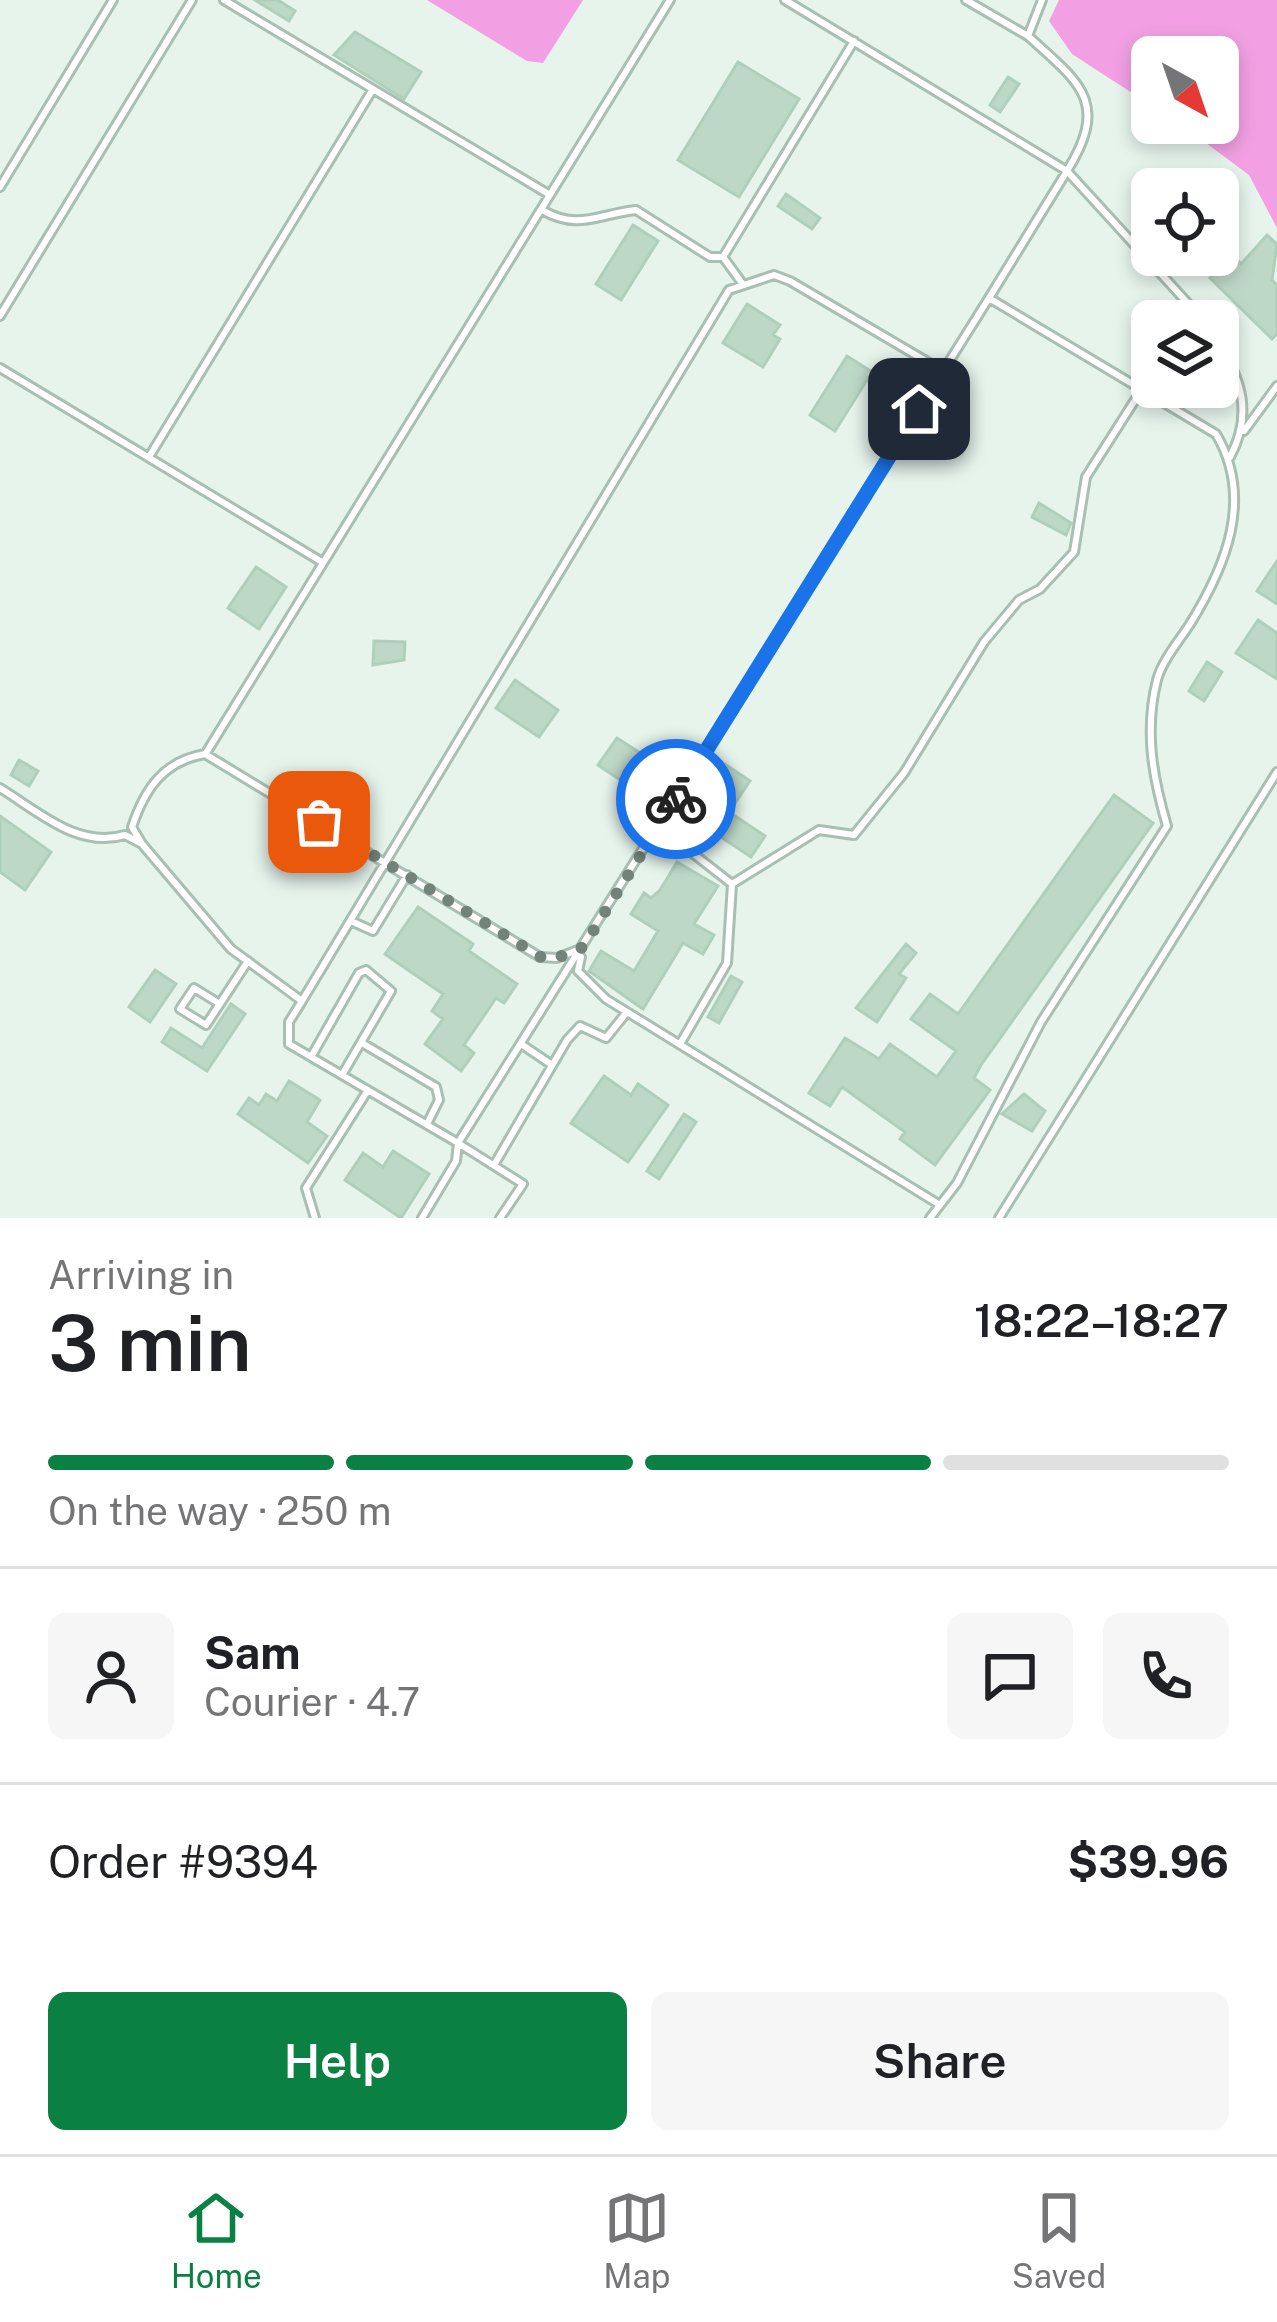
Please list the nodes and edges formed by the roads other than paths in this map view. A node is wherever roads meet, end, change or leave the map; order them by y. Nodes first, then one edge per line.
1 (113, 0) edge
2 (192, 0) edge
3 (224, 0) edge
4 (670, 0) edge
5 (785, 0) edge
6 (966, 0) edge
7 (1042, 0) edge
8 (1028, 35) junction
9 (854, 41) junction
10 (373, 89) junction
11 (1067, 171) junction
12 (0, 187) edge
13 (550, 195) junction
14 (541, 209) junction
15 (723, 257) junction
16 (742, 284) junction
17 (988, 298) junction
18 (1185, 300) edge
19 (0, 316) edge
20 (0, 368) edge
21 (943, 371) junction
22 (1131, 382) edge
23 (1277, 386) edge
24 (1239, 390) edge
25 (1131, 406) edge
26 (1173, 408) edge
27 (1244, 432) junction
28 (149, 457) junction
29 (1230, 457) junction
30 (322, 562) junction
31 (205, 754) junction
32 (1277, 772) edge
33 (0, 788) edge
34 (658, 826) junction
35 (142, 844) junction
36 (386, 863) junction
37 (407, 875) junction
38 (732, 884) junction
39 (351, 921) junction
40 (583, 947) junction
41 (248, 961) junction
42 (302, 1000) junction
43 (220, 1004) junction
44 (627, 1012) junction
45 (362, 1043) junction
46 (521, 1044) junction
47 (680, 1044) junction
48 (310, 1057) junction
49 (552, 1065) junction
50 (343, 1075) junction
51 (368, 1090) junction
52 (427, 1124) junction
53 (458, 1143) junction
54 (494, 1165) junction
55 (940, 1204) junction
56 (315, 1218) edge
57 (422, 1218) edge
58 (500, 1218) edge
59 (929, 1218) edge
60 (999, 1218) edge

1 - 12 lane
2 - 19 lane
3 - 10 lane
4 - 13 lane
5 - 9 lane
6 - 8 lane
7 - 8 lane
8 - 11 lane
9 - 11 lane
9 - 15 lane
10 - 13 lane
10 - 28 lane
11 - 17 lane
11 - 18 lane
13 - 14 lane
14 - 15 lane
14 - 30 lane
15 - 16 lane
16 - 21 lane
16 - 36 lane
17 - 21 lane
17 - 22 lane
20 - 28 lane
21 - 34 lane
23 - 27 lane
24 - 27 lane
25 - 38 lane
26 - 29 lane
27 - 29 lane
28 - 30 lane
29 - 55 lane
30 - 31 lane
31 - 35 lane
31 - 36 lane
32 - 60 lane
33 - 35 lane
34 - 38 lane
34 - 40 lane
35 - 41 lane
36 - 37 lane
36 - 39 lane
37 - 39 lane
37 - 40 lane
38 - 47 lane
39 - 42 lane
40 - 44 lane
40 - 46 lane
41 - 42 lane
41 - 43 lane
42 - 48 lane
43 - 43 lane
44 - 47 lane
44 - 49 lane
45 - 48 lane
45 - 50 lane
45 - 52 lane
46 - 49 lane
46 - 53 lane
47 - 55 lane
48 - 50 lane
49 - 54 lane
50 - 51 lane
51 - 52 lane
51 - 56 lane
52 - 53 lane
53 - 54 lane
53 - 57 lane
54 - 58 lane
55 - 59 lane

